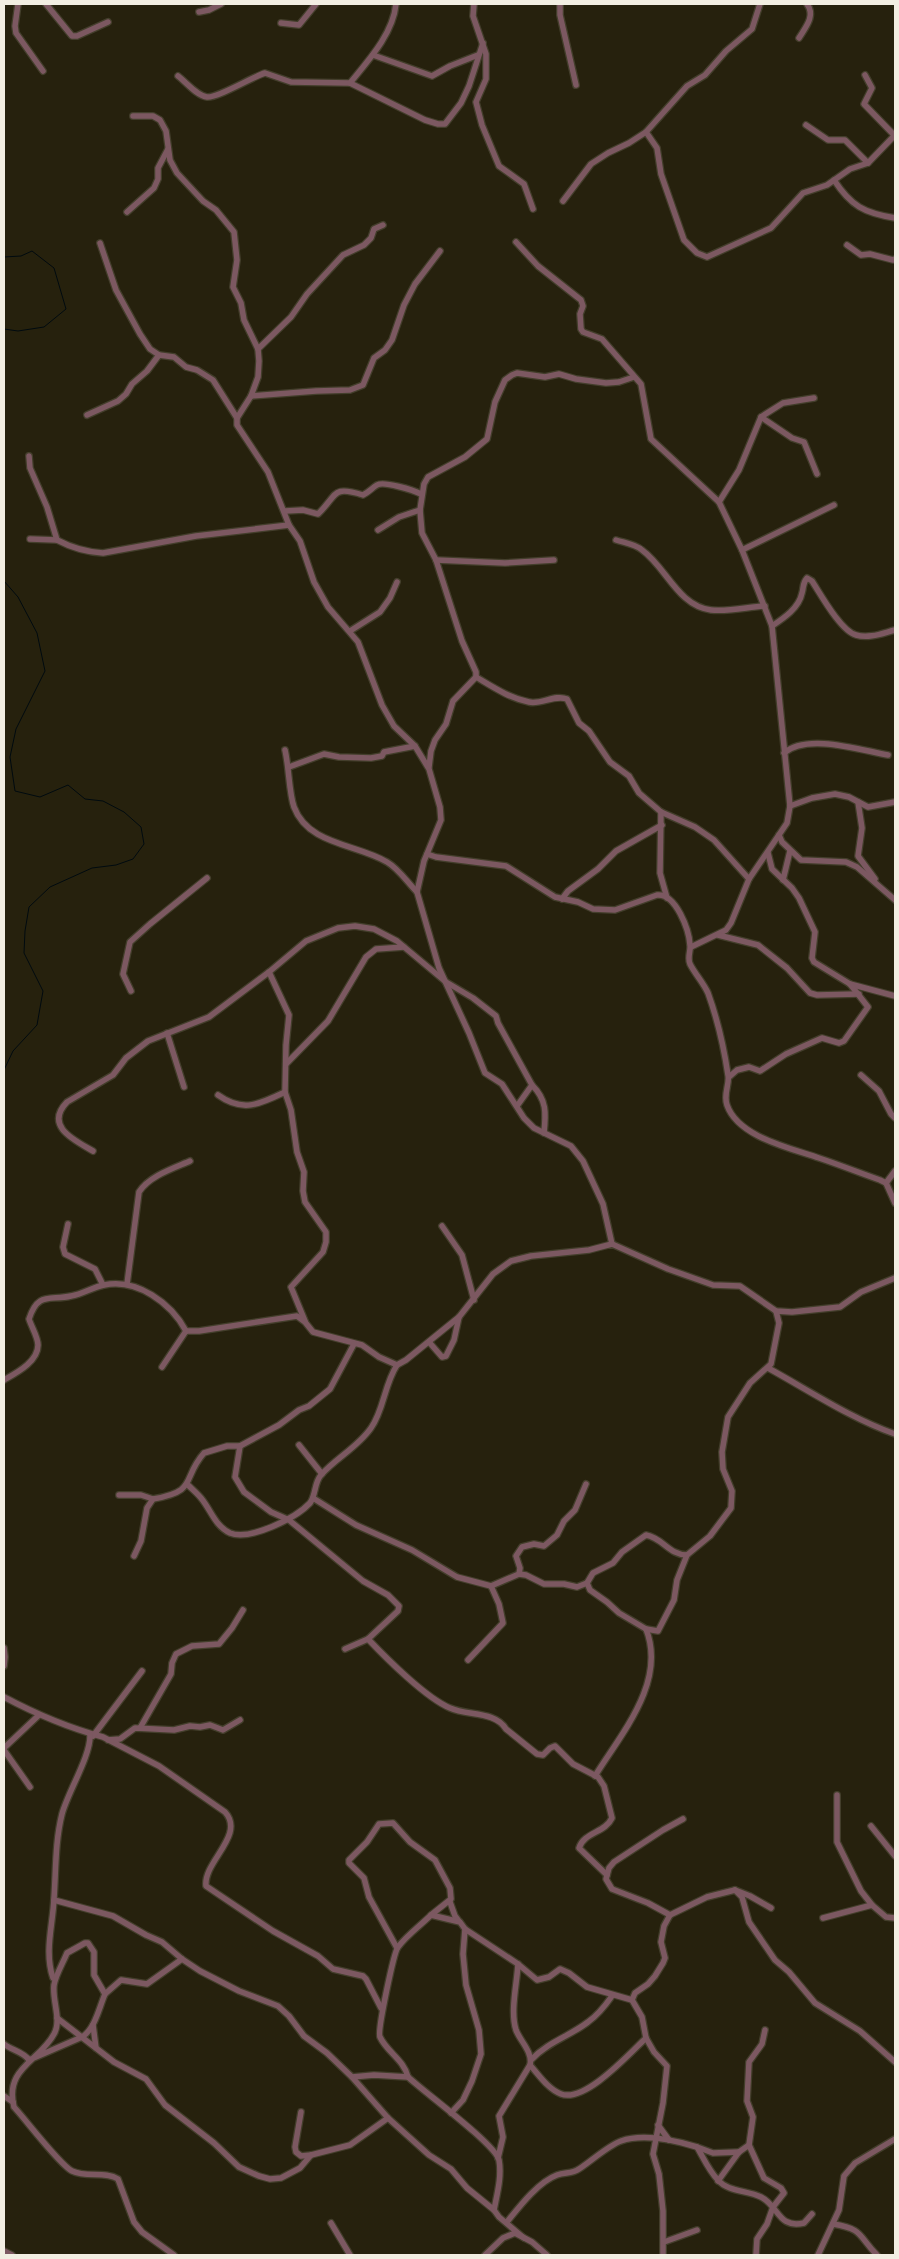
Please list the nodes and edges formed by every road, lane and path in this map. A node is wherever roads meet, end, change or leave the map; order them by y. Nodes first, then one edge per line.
1 (18, 4) edge
2 (46, 4) edge
3 (221, 4) edge
4 (316, 4) edge
5 (396, 4) edge
6 (474, 4) edge
7 (560, 4) edge
8 (760, 4) edge
9 (807, 4) edge
10 (199, 12) dead end
11 (108, 22) dead end
12 (282, 23) dead end
13 (799, 38) dead end
14 (483, 43) junction
15 (373, 55) junction
16 (478, 56) junction
17 (43, 71) dead end
18 (865, 75) dead end
19 (178, 76) dead end
20 (350, 83) junction
21 (576, 85) dead end
22 (133, 116) dead end
23 (806, 124) dead end
24 (646, 132) junction
25 (895, 136) edge
26 (168, 149) junction
27 (868, 163) junction
28 (834, 180) junction
29 (563, 202) dead end
30 (533, 209) dead end
31 (127, 212) dead end
32 (895, 218) edge
33 (383, 225) dead end
34 (516, 242) dead end
35 (100, 243) dead end
36 (847, 245) dead end
37 (440, 251) dead end
38 (895, 259) edge
39 (258, 349) junction
40 (159, 355) junction
41 (634, 377) junction
42 (251, 396) junction
43 (814, 398) dead end
44 (87, 414) dead end
45 (761, 417) junction
46 (237, 418) junction
47 (29, 456) dead end
48 (817, 474) dead end
49 (421, 494) junction
50 (719, 502) junction
51 (834, 505) dead end
52 (420, 510) junction
53 (285, 511) junction
54 (289, 525) junction
55 (378, 530) dead end
56 (30, 539) dead end
57 (57, 540) junction
58 (616, 540) dead end
59 (742, 550) junction
60 (436, 560) junction
61 (554, 560) dead end
62 (397, 582) dead end
63 (765, 606) junction
64 (772, 626) junction
65 (895, 630) edge
66 (350, 631) junction
67 (476, 677) junction
68 (415, 746) junction
69 (285, 750) dead end
70 (784, 753) junction
71 (888, 755) dead end
72 (290, 767) junction
73 (429, 769) junction
74 (858, 802) junction
75 (895, 802) edge
76 (790, 806) junction
77 (661, 812) junction
78 (662, 825) junction
79 (779, 835) junction
80 (790, 851) junction
81 (768, 853) junction
82 (427, 854) junction
83 (206, 878) dead end
84 (750, 879) junction
85 (783, 880) junction
86 (884, 891) junction
87 (417, 892) junction
88 (666, 898) junction
89 (562, 899) junction
90 (895, 900) edge
91 (718, 935) junction
92 (404, 946) junction
93 (691, 947) junction
94 (269, 972) junction
95 (446, 982) junction
96 (850, 984) junction
97 (131, 991) dead end
98 (859, 994) junction
99 (895, 996) edge
100 (167, 1033) junction
101 (286, 1064) junction
102 (861, 1075) dead end
103 (729, 1077) junction
104 (532, 1085) junction
105 (184, 1087) dead end
106 (285, 1092) junction
107 (218, 1095) dead end
108 (517, 1106) junction
109 (895, 1118) edge
110 (544, 1133) junction
111 (93, 1150) dead end
112 (190, 1162) dead end
113 (895, 1171) edge
114 (886, 1183) junction
115 (895, 1203) edge
116 (68, 1224) dead end
117 (442, 1226) dead end
118 (612, 1244) junction
119 (895, 1278) edge
120 (127, 1284) junction
121 (103, 1285) junction
122 (474, 1300) junction
123 (776, 1311) junction
124 (459, 1317) junction
125 (305, 1322) junction
126 (186, 1331) junction
127 (429, 1342) junction
128 (354, 1344) junction
129 (397, 1365) junction
130 (162, 1367) dead end
131 (768, 1368) junction
132 (4, 1380) edge
133 (895, 1434) edge
134 (299, 1444) dead end
135 (240, 1446) junction
136 (322, 1474) junction
137 (188, 1484) junction
138 (586, 1484) dead end
139 (119, 1495) dead end
140 (313, 1498) junction
141 (153, 1499) junction
142 (289, 1520) junction
143 (687, 1555) junction
144 (134, 1556) dead end
145 (519, 1574) junction
146 (587, 1583) junction
147 (491, 1586) junction
148 (577, 1587) junction
149 (592, 1592) junction
150 (243, 1610) dead end
151 (646, 1629) junction
152 (368, 1639) junction
153 (4, 1648) edge
154 (345, 1649) dead end
155 (468, 1660) dead end
156 (4, 1666) edge
157 (142, 1671) dead end
158 (4, 1697) edge
159 (39, 1715) junction
160 (240, 1720) dead end
161 (140, 1728) junction
162 (91, 1736) junction
163 (106, 1740) junction
164 (4, 1749) edge
165 (596, 1776) junction
166 (30, 1787) dead end
167 (837, 1795) dead end
168 (684, 1818) dead end
169 (871, 1826) dead end
170 (895, 1856) edge
171 (607, 1875) junction
172 (735, 1890) junction
173 (54, 1900) junction
174 (450, 1902) junction
175 (872, 1905) junction
176 (771, 1908) dead end
177 (432, 1915) junction
178 (670, 1915) junction
179 (824, 1918) dead end
180 (895, 1918) edge
181 (460, 1922) junction
182 (465, 1929) junction
183 (397, 1948) junction
184 (182, 1960) junction
185 (518, 1964) junction
186 (53, 1978) dead end
187 (105, 1994) junction
188 (612, 1996) junction
189 (632, 2000) junction
190 (382, 2011) junction
191 (57, 2018) junction
192 (93, 2023) junction
193 (766, 2030) dead end
194 (82, 2038) junction
195 (646, 2038) junction
196 (4, 2044) edge
197 (96, 2048) junction
198 (29, 2060) junction
199 (531, 2062) junction
200 (895, 2062) edge
201 (352, 2077) junction
202 (408, 2077) junction
203 (4, 2096) edge
204 (13, 2102) junction
205 (301, 2112) dead end
206 (451, 2113) junction
207 (388, 2118) junction
208 (658, 2125) junction
209 (656, 2138) junction
210 (669, 2140) junction
211 (895, 2140) edge
212 (749, 2145) junction
213 (697, 2147) junction
214 (739, 2152) junction
215 (311, 2155) junction
216 (498, 2158) junction
217 (718, 2181) junction
218 (773, 2207) junction
219 (494, 2210) junction
220 (812, 2214) dead end
221 (507, 2222) junction
222 (331, 2223) dead end
223 (833, 2224) junction
224 (697, 2230) dead end
225 (524, 2238) junction
226 (664, 2242) junction
227 (4, 2250) edge
228 (12, 2255) edge
229 (174, 2255) edge
230 (350, 2255) edge
231 (484, 2255) edge
232 (547, 2255) edge
233 (663, 2255) edge
234 (756, 2255) edge
235 (818, 2255) edge
236 (877, 2255) edge

1 - 17 street
2 - 11 street
3 - 10 street
4 - 12 street
5 - 15 street
6 - 14 street
7 - 21 street
8 - 24 street
9 - 13 street
14 - 16 street
14 - 30 street
15 - 16 street
15 - 20 street
16 - 20 street
18 - 25 street
19 - 20 street
22 - 26 street
23 - 27 street
24 - 28 street
24 - 29 street
25 - 27 street
26 - 31 street
26 - 39 street
27 - 28 street
28 - 32 street
33 - 39 street
34 - 41 street
35 - 40 street
36 - 38 street
37 - 42 street
39 - 42 street
40 - 44 street
40 - 46 street
41 - 49 street
41 - 50 street
42 - 46 street
43 - 45 street
45 - 48 street
45 - 50 street
46 - 53 street
47 - 57 street
49 - 52 street
49 - 53 street
50 - 59 street
51 - 59 street
52 - 55 street
52 - 60 street
53 - 54 street
54 - 57 street
54 - 66 street
56 - 57 street
58 - 63 street
59 - 63 street
60 - 61 street
60 - 67 street
62 - 66 street
63 - 64 street
64 - 65 street
64 - 70 street
66 - 68 street
67 - 73 street
67 - 77 street
68 - 72 street
68 - 73 street
69 - 72 street
70 - 71 street
70 - 76 street
72 - 87 street
73 - 82 street
74 - 75 street
74 - 76 street
74 - 86 street
76 - 79 street
77 - 78 street
77 - 84 street
78 - 88 street
78 - 89 street
79 - 80 street
79 - 81 street
80 - 85 street
80 - 86 street
81 - 84 street
81 - 85 street
82 - 87 street
82 - 89 street
83 - 97 street
84 - 91 street
85 - 96 street
86 - 90 street
87 - 95 street
88 - 89 street
88 - 93 street
91 - 93 street
91 - 98 street
92 - 94 street
92 - 95 street
92 - 101 street
93 - 103 street
94 - 100 street
94 - 101 street
95 - 104 street
95 - 108 street
96 - 98 street
96 - 99 street
98 - 103 street
100 - 105 street
100 - 111 street
101 - 106 street
102 - 109 street
103 - 114 street
104 - 108 street
104 - 110 street
106 - 107 street
106 - 125 street
108 - 110 street
110 - 118 street
112 - 120 street
113 - 114 street
114 - 115 street
116 - 121 street
117 - 122 street
118 - 122 street
118 - 123 street
119 - 123 street
120 - 121 street
120 - 126 street
121 - 132 street
122 - 124 street
123 - 131 street
124 - 127 street
124 - 127 street
125 - 126 street
125 - 128 street
126 - 130 street
127 - 129 street
128 - 129 street
128 - 135 street
129 - 136 street
131 - 133 street
131 - 143 street
134 - 136 street
135 - 137 street
135 - 142 street
136 - 140 street
137 - 141 street
137 - 142 street
138 - 145 street
139 - 141 street
140 - 142 street
140 - 147 street
141 - 144 street
142 - 152 street
143 - 146 street
143 - 151 street
145 - 147 street
145 - 148 street
146 - 148 street
146 - 149 street
147 - 155 street
148 - 149 street
149 - 151 street
150 - 161 street
151 - 165 street
152 - 154 street
152 - 165 street
153 - 156 street
157 - 162 street
158 - 159 street
159 - 162 street
159 - 164 street
160 - 161 street
161 - 163 street
162 - 163 street
162 - 173 street
163 - 190 street
164 - 166 street
165 - 171 street
167 - 175 street
168 - 171 street
169 - 170 street
171 - 178 street
172 - 176 street
172 - 178 street
172 - 200 street
173 - 184 street
173 - 186 street
174 - 177 street
174 - 181 street
174 - 183 street
175 - 179 street
175 - 180 street
177 - 181 street
177 - 183 street
178 - 189 street
181 - 182 street
182 - 185 street
182 - 206 street
183 - 190 street
184 - 187 street
184 - 201 street
185 - 188 street
185 - 199 street
187 - 191 street
187 - 192 street
188 - 189 street
188 - 199 street
189 - 195 street
190 - 202 street
191 - 194 street
191 - 198 street
192 - 194 street
192 - 197 street
193 - 212 street
194 - 197 street
194 - 198 street
195 - 199 street
195 - 208 street
196 - 198 street
197 - 215 street
198 - 204 street
199 - 216 street
201 - 202 street
201 - 207 street
202 - 206 street
203 - 204 street
204 - 229 street
205 - 215 street
206 - 216 street
207 - 215 street
207 - 219 street
208 - 209 street
208 - 210 street
209 - 210 street
209 - 221 street
209 - 226 street
210 - 213 street
211 - 223 street
212 - 214 street
212 - 218 street
213 - 214 street
213 - 217 street
214 - 217 street
216 - 219 street
217 - 218 street
218 - 220 street
218 - 234 street
219 - 221 street
221 - 225 street
222 - 230 street
223 - 235 street
223 - 236 street
224 - 226 street
225 - 231 street
225 - 232 street
226 - 233 street
227 - 228 street

